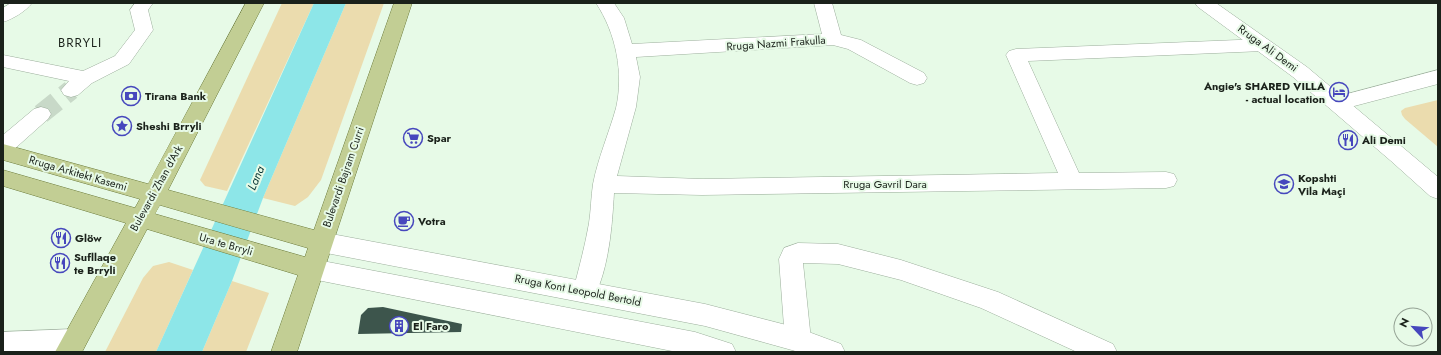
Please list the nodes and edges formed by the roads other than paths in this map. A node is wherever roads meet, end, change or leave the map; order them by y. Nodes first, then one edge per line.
1 (23, 3) edge
2 (144, 3) edge
3 (255, 3) edge
4 (403, 3) edge
5 (605, 3) edge
6 (823, 3) edge
7 (1204, 3) edge
8 (3, 16) edge
9 (834, 39) junction
10 (1263, 45) junction
11 (626, 51) junction
12 (3, 61) edge
13 (1438, 77) edge
14 (917, 78) dead end
15 (1338, 103) junction
16 (41, 114) tunnel mouth
17 (3, 148) edge
18 (3, 152) edge
19 (3, 178) edge
20 (1166, 180) dead end
21 (1072, 182) junction
22 (604, 184) junction
23 (1438, 190) edge
24 (153, 194) junction
25 (140, 219) junction
26 (321, 242) junction
27 (312, 269) junction
28 (585, 291) junction
29 (798, 340) junction
30 (3, 344) edge
31 (71, 347) edge
32 (284, 352) edge
33 (723, 352) edge
34 (832, 352) edge
35 (1104, 352) edge

1 - 8 street
2 - 12 street
3 - 24 main road, Bulevardi Zhan d'Ark
4 - 26 main road, Bulevardi Bajram Curri
5 - 11 street
6 - 9 street
7 - 10 street, Rruga Ali Demi
9 - 11 street, Rruga Nazmi Frakulla
9 - 14 street, Rruga Nazmi Frakulla
10 - 15 street, Rruga Ali Demi
10 - 21 street
11 - 22 street
13 - 15 street
15 - 23 street, Rruga Ali Demi
16 - 17 street
18 - 24 main road, Rruga Arkitekt Kasemi
19 - 25 main road
20 - 21 street, Rruga Gavril Dara
21 - 22 street, Rruga Gavril Dara
22 - 28 street
24 - 25 main road, Bulevardi Zhan d'Ark
24 - 26 main road
25 - 27 main road, Ura te Brryli
25 - 31 main road, Bulevardi Zhan d'Ark
26 - 27 main road, Bulevardi Bajram Curri
26 - 28 street, Rruga Kont Leopold Bertold
27 - 32 main road, Bulevardi Bajram Curri
27 - 33 street
28 - 29 street, Rruga Kont Leopold Bertold
29 - 34 street, Rruga Kont Leopold Bertold
29 - 35 street
30 - 31 street

